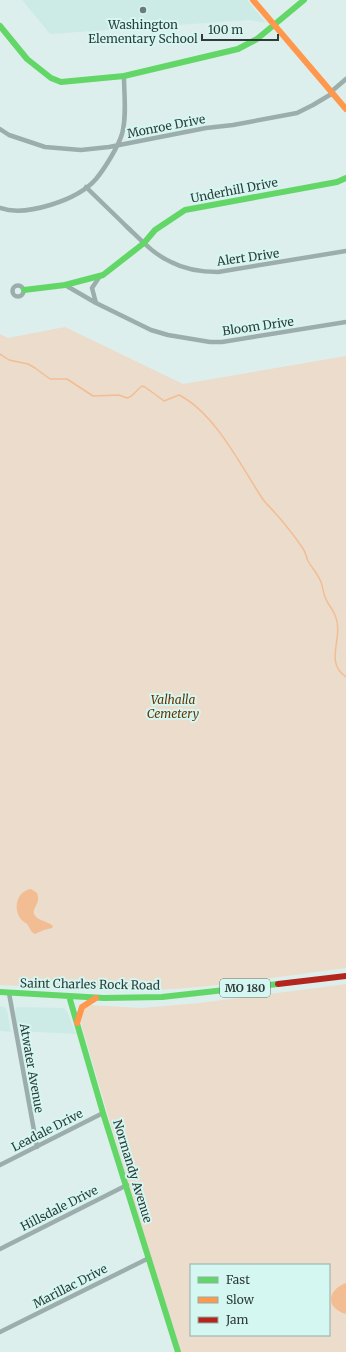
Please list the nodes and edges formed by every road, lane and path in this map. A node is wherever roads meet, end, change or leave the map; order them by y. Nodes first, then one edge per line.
1 (253, 0) edge
2 (304, 0) edge
3 (274, 25) junction
4 (0, 26) edge
5 (124, 76) junction
6 (346, 79) edge
7 (333, 92) junction
8 (346, 109) edge
9 (0, 129) edge
10 (118, 145) junction
11 (346, 178) edge
12 (86, 187) junction
13 (0, 208) edge
14 (144, 243) junction
15 (346, 251) edge
16 (100, 276) junction
17 (65, 285) junction
18 (24, 290) dead end
19 (96, 303) junction
20 (346, 322) edge
21 (346, 976) edge
22 (0, 992) edge
23 (9, 993) junction
24 (69, 996) junction
25 (98, 997) junction
26 (77, 1023) junction
27 (103, 1113) junction
28 (37, 1147) junction
29 (0, 1165) edge
30 (127, 1185) junction
31 (0, 1249) edge
32 (149, 1258) junction
33 (0, 1332) edge
34 (177, 1352) edge

1 - 3 street
2 - 3 street
3 - 5 street
3 - 7 street
4 - 5 street
5 - 10 street
6 - 7 street, Monroe Drive
7 - 8 street
7 - 10 street, Monroe Drive
9 - 10 street, Monroe Drive
10 - 12 street
11 - 14 street, Underhill Drive
12 - 13 street
12 - 14 street, Alert Drive
14 - 15 street, Alert Drive
14 - 16 street, Underhill Drive
16 - 17 street, Underhill Drive
16 - 19 street
17 - 18 street, Underhill Drive
17 - 19 street, Bloom Drive
19 - 20 street, Bloom Drive
21 - 25 street, Saint Charles Rock Road / MO 180
22 - 23 street, Saint Charles Rock Road / MO 180
23 - 24 street, Saint Charles Rock Road / MO 180
23 - 28 street, Atwater Avenue
24 - 25 street, Saint Charles Rock Road / MO 180
24 - 26 street, Normandy Avenue
25 - 26 street
26 - 27 street, Normandy Avenue
27 - 28 street, Leadale Drive
27 - 30 street, Normandy Avenue
28 - 29 street, Leadale Drive
30 - 31 street, Hillsdale Drive
30 - 32 street, Normandy Avenue
32 - 33 street, Marillac Drive
32 - 34 street, Normandy Avenue

